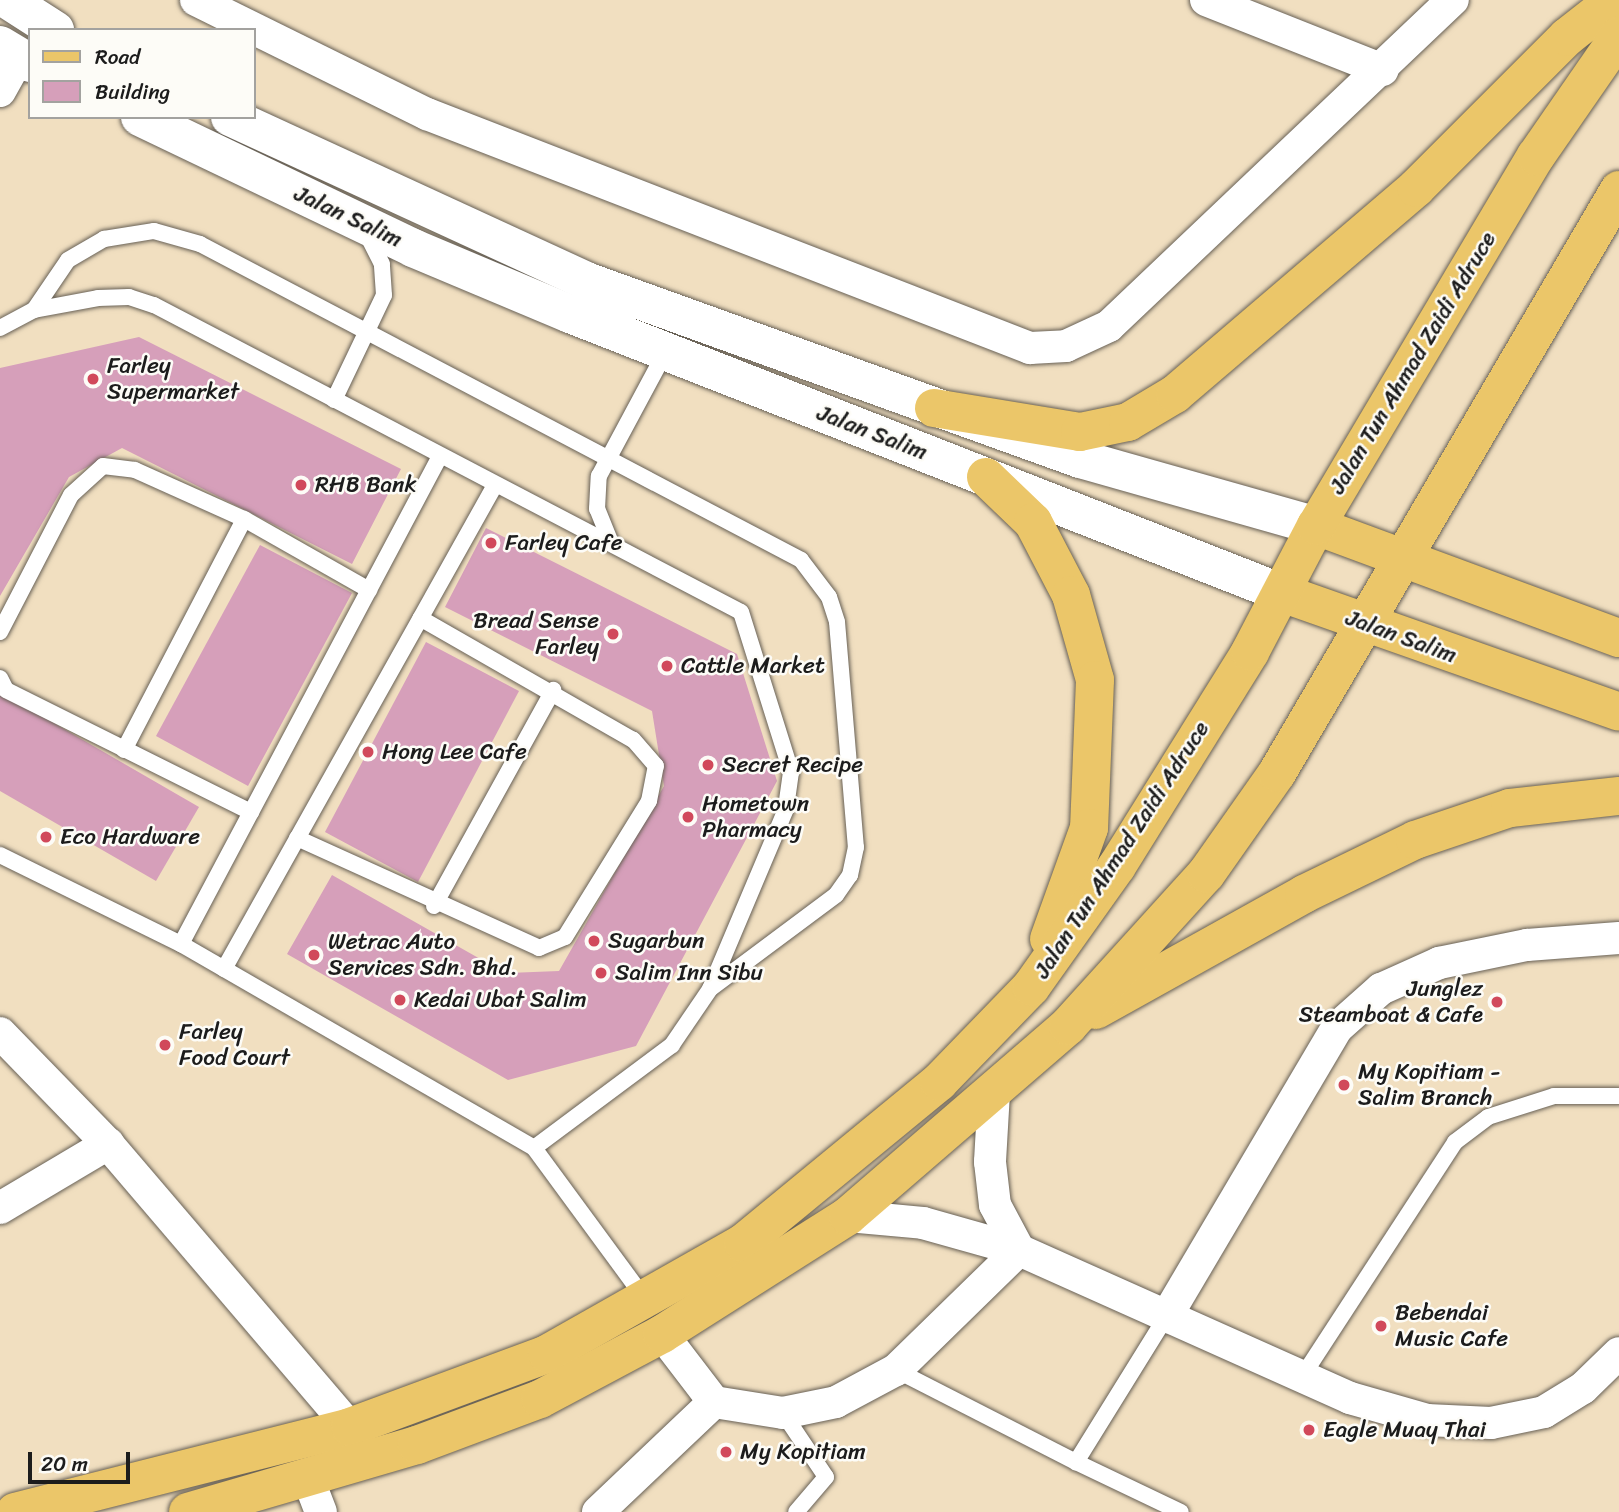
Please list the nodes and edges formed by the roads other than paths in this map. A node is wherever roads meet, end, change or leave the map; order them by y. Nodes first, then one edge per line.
1 (8, 0) edge
2 (196, 0) edge
3 (1206, 0) edge
4 (1453, 0) edge
5 (1614, 0) edge
6 (52, 28) edge
7 (253, 28) edge
8 (256, 30) edge
9 (1619, 36) edge
10 (16, 55) edge
11 (1384, 70) junction
12 (0, 92) edge
13 (144, 119) edge
14 (234, 119) edge
15 (1619, 190) edge
16 (359, 222) junction
17 (34, 310) junction
18 (0, 328) edge
19 (368, 334) junction
20 (665, 353) junction
21 (334, 400) junction
22 (934, 408) junction
23 (440, 456) junction
24 (607, 461) junction
25 (986, 477) junction
26 (495, 485) junction
27 (244, 519) junction
28 (1317, 526) junction
29 (611, 543) junction
30 (1407, 557) junction
31 (369, 590) junction
32 (1282, 593) junction
33 (420, 618) junction
34 (1368, 625) junction
35 (0, 632) edge
36 (1619, 638) edge
37 (0, 678) edge
38 (553, 690) junction
39 (1619, 712) edge
40 (124, 750) junction
41 (1619, 796) edge
42 (251, 812) junction
43 (297, 838) junction
44 (0, 855) edge
45 (434, 906) junction
46 (1619, 938) edge
47 (181, 944) junction
48 (223, 969) junction
49 (1031, 987) junction
50 (710, 989) junction
51 (1068, 1026) junction
52 (0, 1033) edge
53 (994, 1092) junction
54 (1619, 1096) edge
55 (108, 1144) junction
56 (534, 1148) junction
57 (0, 1208) edge
58 (848, 1216) junction
59 (1019, 1250) junction
60 (1167, 1317) junction
61 (655, 1318) junction
62 (1619, 1353) edge
63 (896, 1370) junction
64 (1302, 1377) junction
65 (714, 1402) junction
66 (783, 1413) junction
67 (351, 1427) junction
68 (1076, 1462) junction
69 (315, 1496) edge
70 (15, 1512) edge
71 (188, 1512) edge
72 (598, 1512) edge
73 (796, 1512) edge
74 (1181, 1512) edge

1 - 6 street
2 - 7 street
3 - 11 street
4 - 11 street
5 - 22 main road
8 - 11 street
9 - 28 main road, Jalan Tun Ahmad Zaidi Adruce
10 - 12 street
13 - 16 street, Jalan Salim
14 - 22 street, Jalan Salim
15 - 30 main road, Jalan Tun Ahmad Zaidi Adruce
16 - 19 lane
16 - 20 street, Jalan Salim
17 - 18 lane
17 - 19 lane
17 - 21 lane
19 - 21 lane
19 - 24 lane
20 - 24 lane
20 - 25 street, Jalan Salim
21 - 23 lane
22 - 28 street, Jalan Salim
23 - 26 lane
23 - 31 lane
24 - 29 lane
24 - 50 lane
25 - 32 street, Jalan Salim
25 - 49 main road
26 - 29 lane
26 - 33 lane
27 - 31 lane
27 - 35 lane
27 - 40 lane
28 - 30 main road, Jalan Salim
28 - 32 main road, Jalan Tun Ahmad Zaidi Adruce
29 - 50 lane
30 - 34 main road, Jalan Tun Ahmad Zaidi Adruce
30 - 36 main road, Jalan Salim
31 - 42 lane
32 - 34 main road, Jalan Salim
32 - 49 main road, Jalan Tun Ahmad Zaidi Adruce
33 - 38 lane
33 - 43 lane
34 - 39 main road, Jalan Salim
34 - 51 main road, Jalan Tun Ahmad Zaidi Adruce
37 - 40 lane
38 - 45 lane
38 - 45 lane
40 - 42 lane
41 - 51 main road
42 - 47 lane
43 - 45 lane
43 - 48 lane
44 - 47 lane
46 - 60 street
47 - 48 lane
48 - 56 lane
49 - 61 main road, Jalan Tun Ahmad Zaidi Adruce
50 - 56 lane
51 - 53 main road, Jalan Tun Ahmad Zaidi Adruce
52 - 55 street
53 - 58 main road, Jalan Tun Ahmad Zaidi Adruce
53 - 59 street
54 - 64 lane
55 - 57 street
55 - 67 street
56 - 61 lane
58 - 59 street
58 - 61 main road, Jalan Tun Ahmad Zaidi Adruce
59 - 60 street
59 - 63 street
60 - 64 street
60 - 68 lane
61 - 65 street
61 - 67 main road, Jalan Tun Ahmad Zaidi Adruce
61 - 69 main road, Jalan Tun Ahmad Zaidi Adruce
62 - 64 street
63 - 66 street
63 - 68 lane
65 - 66 street
65 - 72 street
66 - 73 lane
67 - 70 main road, Jalan Tun Ahmad Zaidi Adruce
68 - 74 lane
69 - 71 main road, Jalan Tun Ahmad Zaidi Adruce

